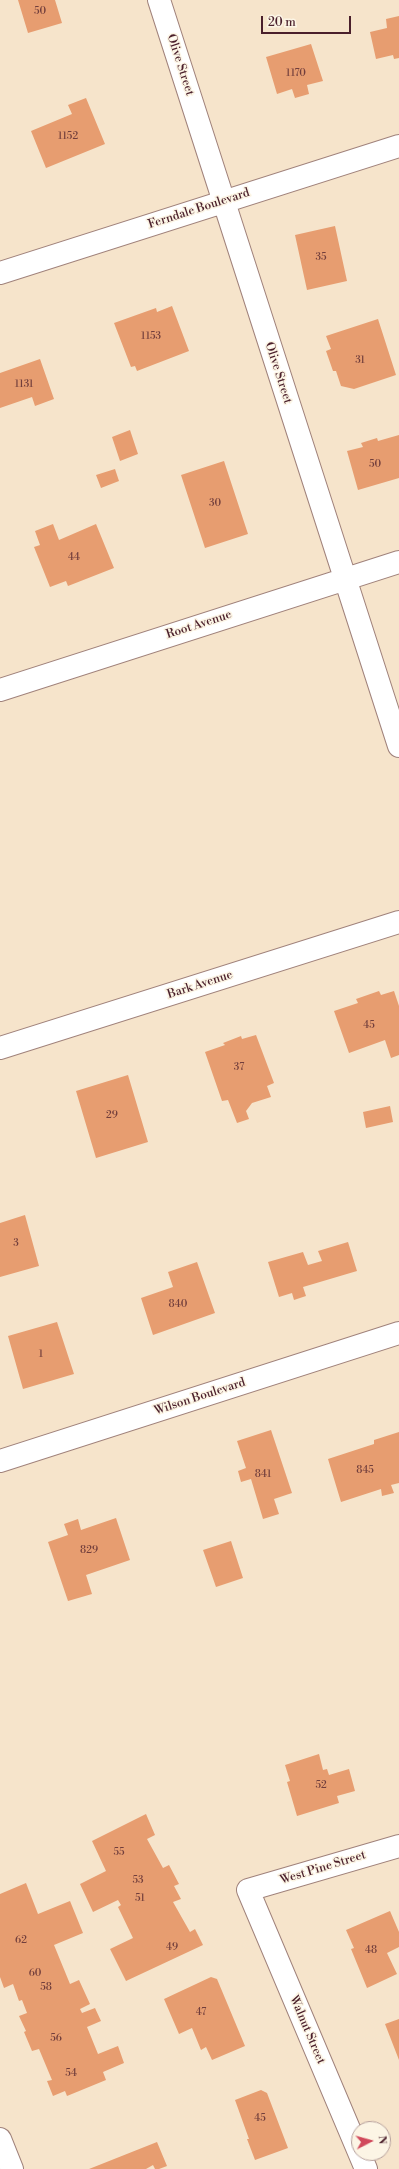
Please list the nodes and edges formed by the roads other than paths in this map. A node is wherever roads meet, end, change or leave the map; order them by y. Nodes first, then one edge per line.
1 (159, 0) edge
2 (399, 146) edge
3 (223, 201) junction
4 (0, 273) edge
5 (399, 562) edge
6 (344, 579) junction
7 (0, 690) edge
8 (399, 746) edge
9 (399, 922) edge
10 (0, 1048) edge
11 (399, 1333) edge
12 (0, 1461) edge
13 (399, 1846) edge
14 (248, 1890) joint
15 (0, 2139) edge
16 (12, 2169) edge
17 (366, 2169) edge

1 - 3 street, Olive Street
2 - 3 street, Ferndale Boulevard
3 - 4 street, Ferndale Boulevard
3 - 6 street, Olive Street
5 - 6 street, Root Avenue
6 - 7 street, Root Avenue
6 - 8 street, Olive Street
9 - 10 street, Bark Avenue
11 - 12 street, Wilson Boulevard
13 - 14 street, West Pine Street
14 - 17 street, Walnut Street
15 - 16 street

